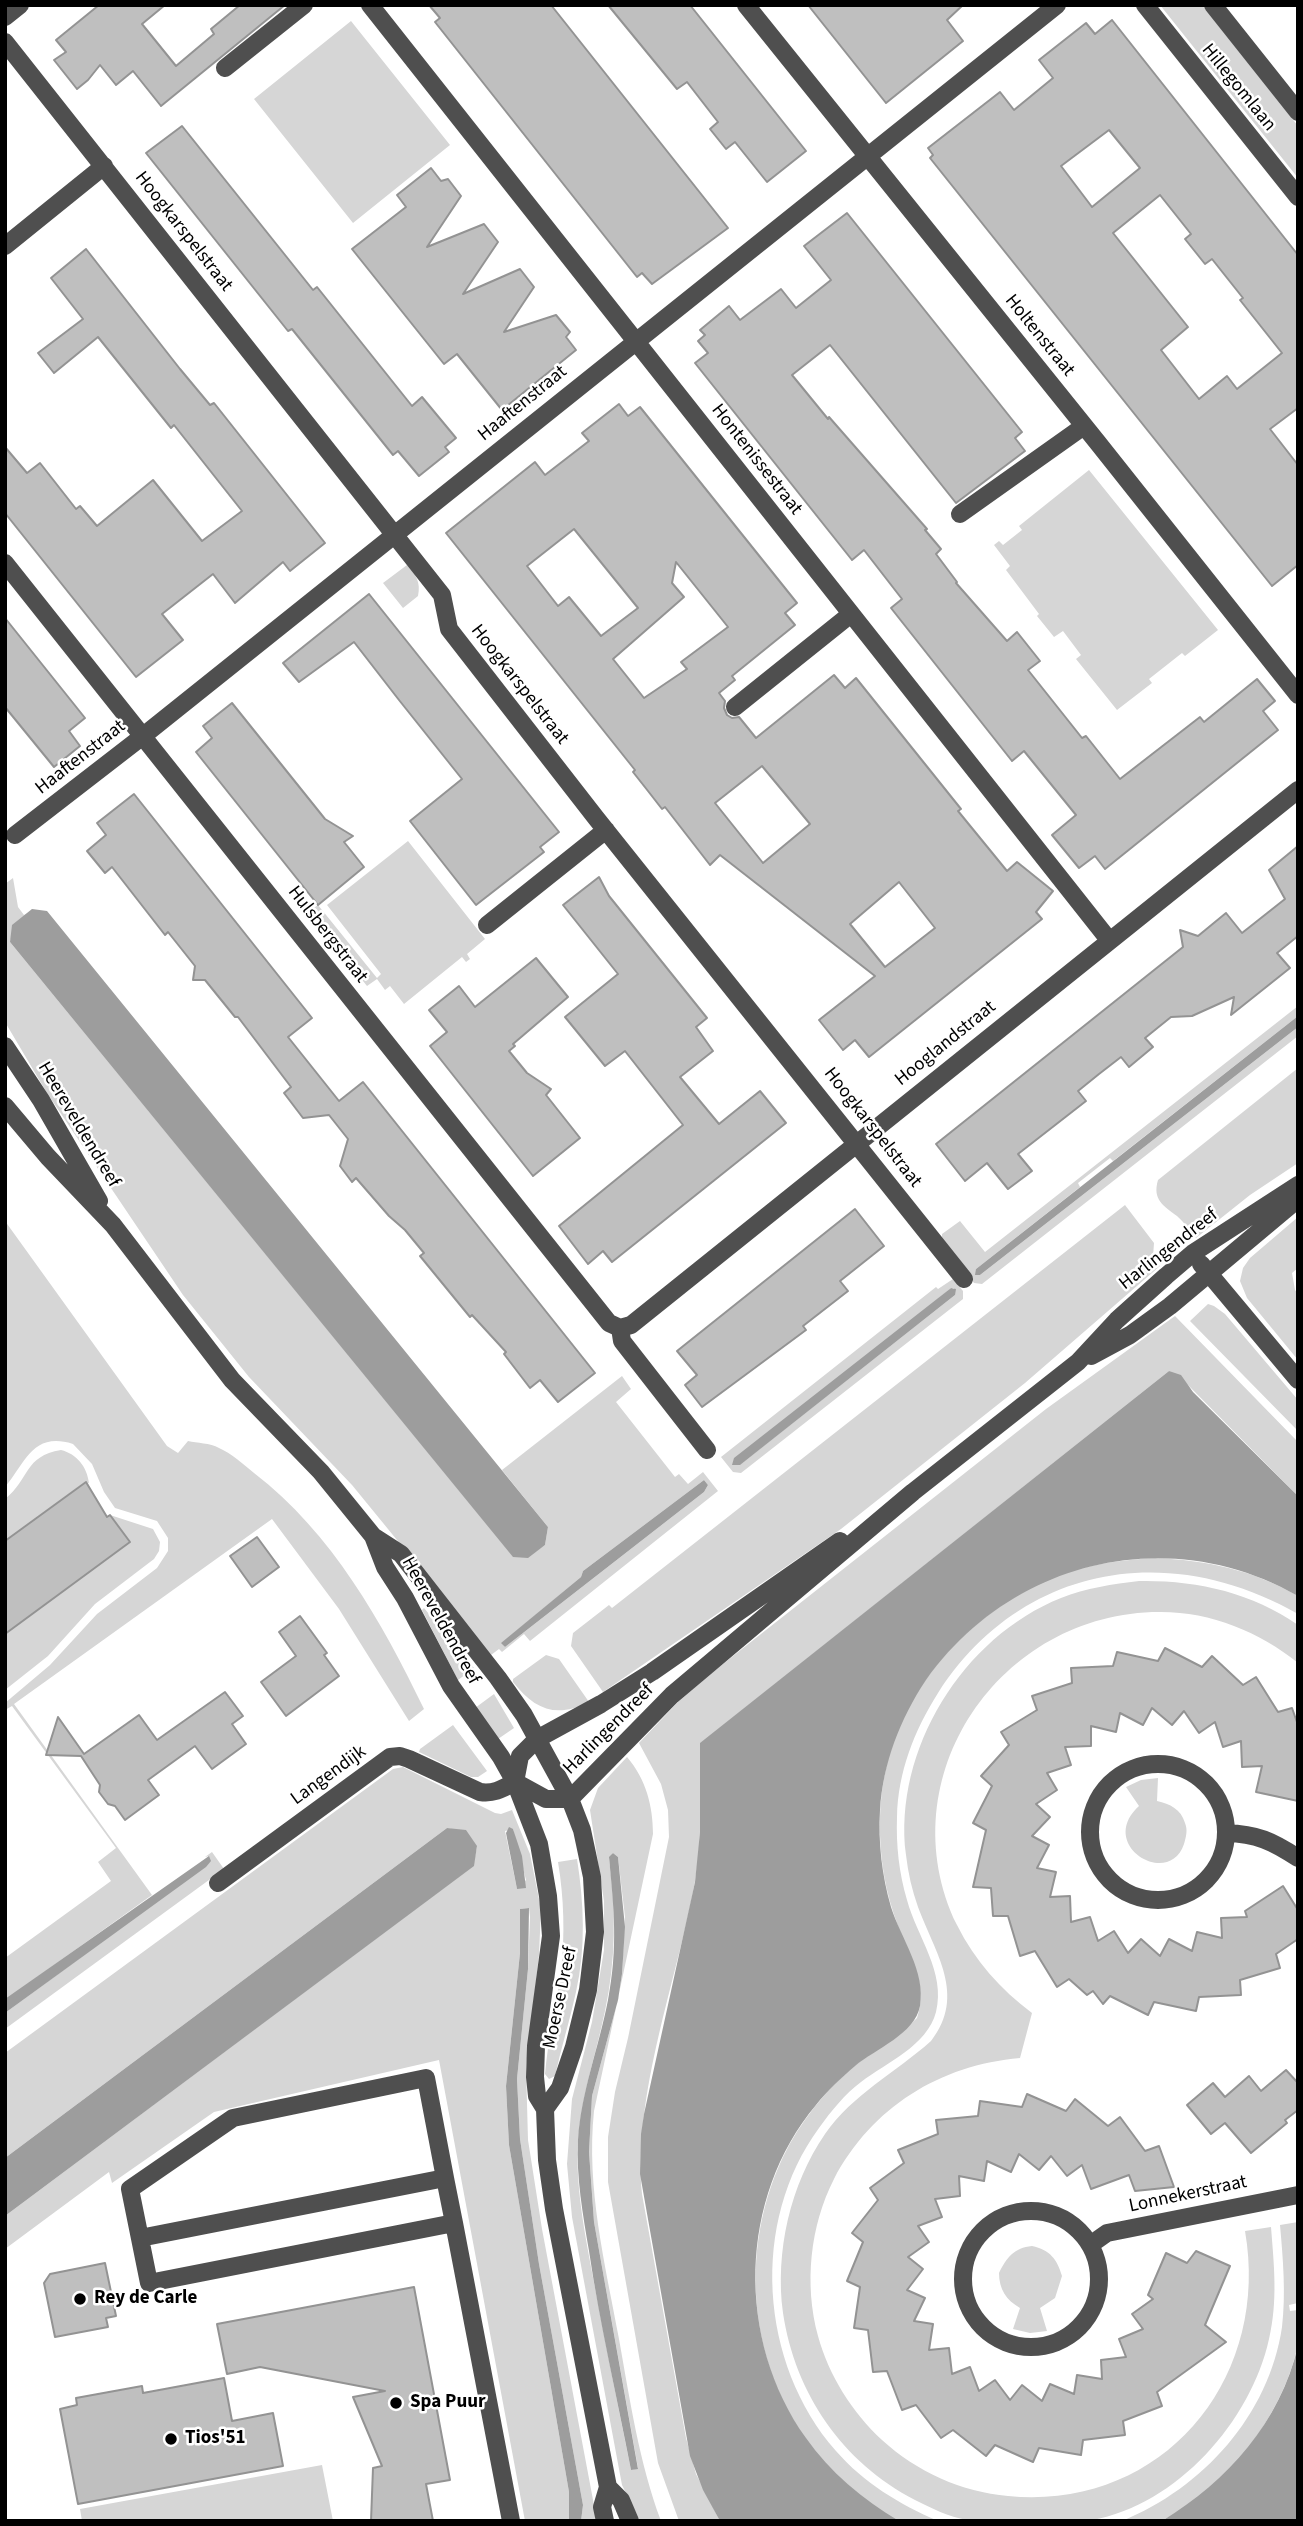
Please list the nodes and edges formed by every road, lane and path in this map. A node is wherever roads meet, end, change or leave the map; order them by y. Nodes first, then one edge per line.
1 (20, 5) edge
2 (304, 5) edge
3 (370, 5) edge
4 (746, 5) edge
5 (1057, 5) edge
6 (1144, 5) edge
7 (1213, 5) edge
8 (5, 17) edge
9 (5, 42) edge
10 (225, 68) dead end
11 (1298, 112) edge
12 (867, 156) junction
13 (104, 166) junction
14 (1298, 197) edge
15 (5, 246) edge
16 (636, 341) junction
17 (1084, 426) junction
18 (960, 514) dead end
19 (393, 534) junction
20 (5, 563) edge
21 (851, 614) junction
22 (1298, 695) edge
23 (735, 707) dead end
24 (143, 736) junction
25 (1298, 790) edge
26 (606, 830) junction
27 (15, 835) dead end
28 (487, 925) dead end
29 (1109, 940) junction
30 (5, 1046) edge
31 (5, 1106) edge
32 (858, 1143) junction
33 (1298, 1185) edge
34 (1298, 1199) edge
35 (113, 1225) junction
36 (1193, 1253) junction
37 (1209, 1273) junction
38 (964, 1279) dead end
39 (620, 1328) junction
40 (1078, 1362) junction
41 (1298, 1380) edge
42 (707, 1450) dead end
43 (913, 1492) junction
44 (373, 1536) junction
45 (537, 1739) junction
46 (514, 1782) junction
47 (570, 1799) junction
48 (1226, 1832) junction
49 (1298, 1858) edge
50 (218, 1883) dead end
51 (545, 2109) junction
52 (445, 2178) junction
53 (1298, 2195) edge
54 (454, 2223) junction
55 (140, 2238) junction
56 (1090, 2245) junction
57 (608, 2487) junction
58 (511, 2521) edge
59 (605, 2521) edge
60 (630, 2521) edge

1 - 8 street
2 - 10 street
3 - 16 street, Hontenissestraat
4 - 12 street, Holtenstraat
5 - 12 street, Haaftenstraat
6 - 14 street, Hillegomlaan
7 - 11 street, Hillegomlaan
9 - 13 street, Hoogkarspelstraat
12 - 16 street, Haaftenstraat
12 - 17 street, Holtenstraat
13 - 15 street
13 - 19 street, Hoogkarspelstraat
16 - 19 street, Haaftenstraat
16 - 21 street, Hontenissestraat
17 - 18 street
17 - 22 street, Holtenstraat
19 - 24 street, Haaftenstraat
19 - 26 street, Hoogkarspelstraat
20 - 24 street, Hulsbergstraat
21 - 23 street
21 - 29 street, Hontenissestraat
24 - 27 street, Haaftenstraat
24 - 39 street, Hulsbergstraat
25 - 29 street, Hooglandstraat
26 - 28 street
26 - 32 street, Hoogkarspelstraat
29 - 32 street, Hooglandstraat
30 - 35 street, Heereveldendreef
31 - 35 street, Heereveldendreef
32 - 38 street, Hoogkarspelstraat
32 - 39 street, Hooglandstraat
33 - 36 street, Harlingendreef
34 - 37 street, Harlingendreef
35 - 44 street, Heereveldendreef
36 - 37 street
36 - 40 street, Harlingendreef
37 - 40 street, Harlingendreef
37 - 41 street
39 - 42 street
40 - 43 street, Harlingendreef
43 - 45 street, Harlingendreef
43 - 47 street, Harlingendreef
44 - 45 street, Moerse Dreef
44 - 46 street, Heereveldendreef
45 - 46 street, Harlingendreef
45 - 47 street, Moerse Dreef
46 - 47 street, Harlingendreef
46 - 50 street, Langendijk
46 - 51 street, Heereveldendreef
47 - 51 street, Moerse Dreef
48 - 48 street
48 - 49 street
51 - 57 street
52 - 54 street
52 - 55 street
52 - 55 street
53 - 56 street, Lonnekerstraat
54 - 55 street
54 - 58 street
56 - 56 street
57 - 59 street
57 - 60 street

